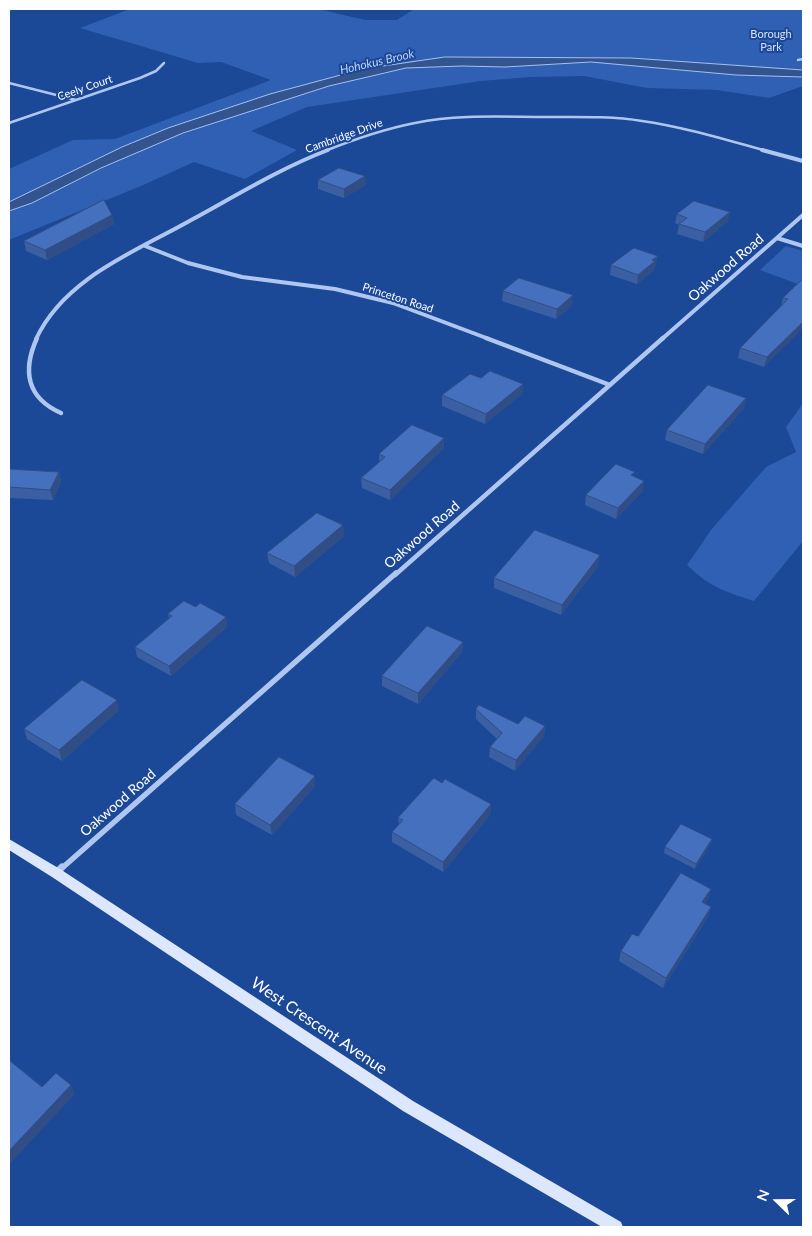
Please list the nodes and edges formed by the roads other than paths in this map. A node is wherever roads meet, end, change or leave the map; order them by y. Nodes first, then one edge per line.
1 (798, 60) dead end
2 (803, 60) edge
3 (164, 63) dead end
4 (9, 83) edge
5 (76, 100) junction
6 (9, 123) edge
7 (803, 161) edge
8 (803, 215) edge
9 (777, 238) junction
10 (145, 246) junction
11 (803, 246) edge
12 (610, 385) junction
13 (61, 413) dead end
14 (9, 844) edge
15 (56, 873) junction
16 (616, 1227) edge

1 - 2 street
3 - 5 street, Ceely Court
4 - 5 street
5 - 6 street, Ceely Court
7 - 10 street, Cambridge Drive
8 - 9 street, Oakwood Road
9 - 11 street
9 - 12 street, Oakwood Road
10 - 12 street, Princeton Road
10 - 13 street, Cambridge Drive
12 - 15 street, Oakwood Road
14 - 15 main road, West Crescent Avenue
15 - 16 main road, West Crescent Avenue

